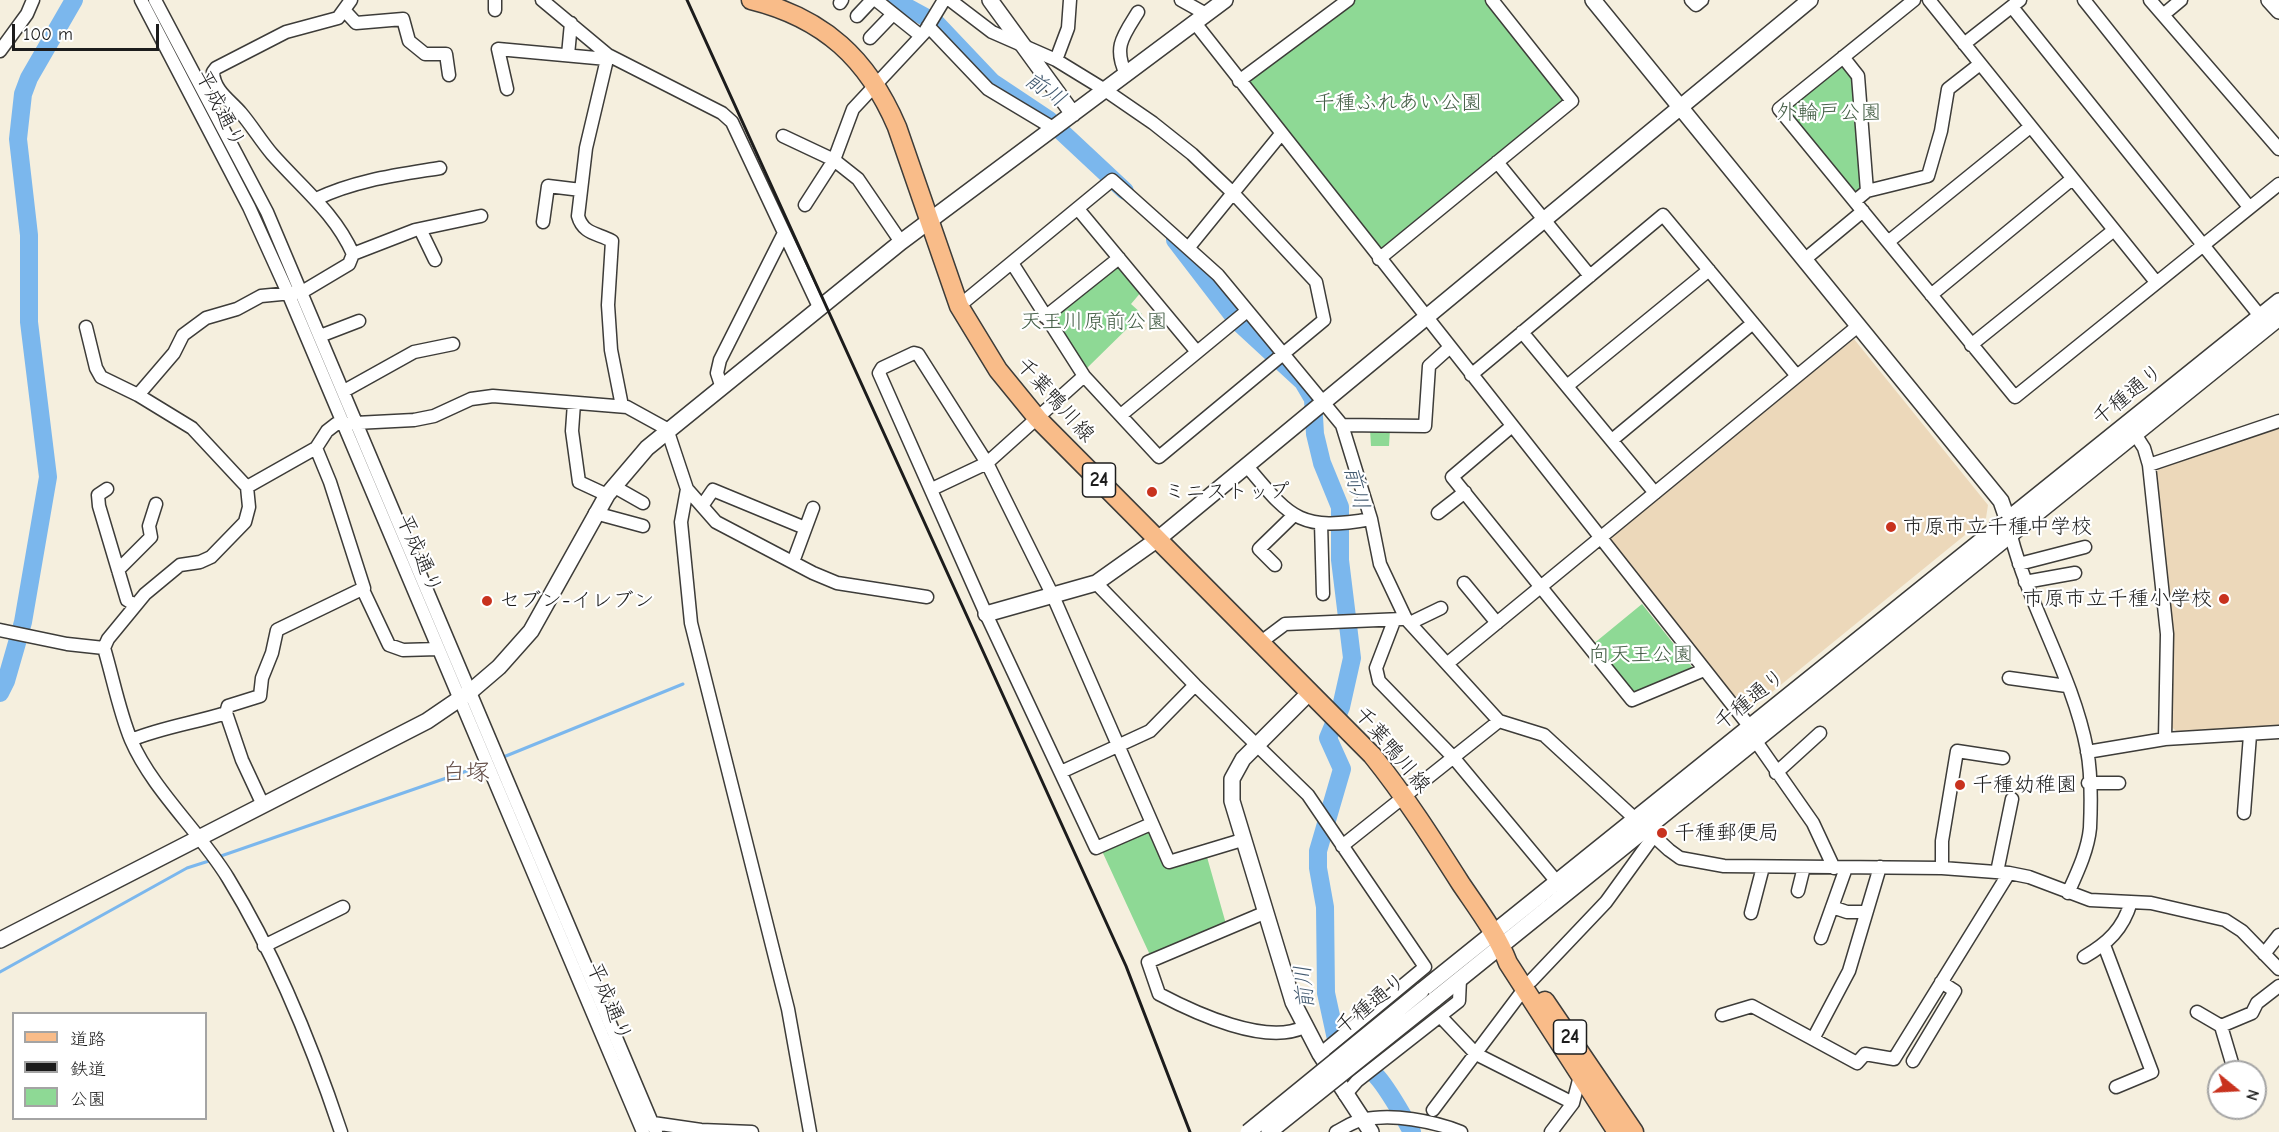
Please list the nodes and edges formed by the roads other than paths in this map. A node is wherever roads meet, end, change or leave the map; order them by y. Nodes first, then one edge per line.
1 (33, 0) edge
2 (141, 0) edge
3 (155, 0) edge
4 (542, 0) edge
5 (751, 0) edge
6 (874, 0) edge
7 (944, 0) edge
8 (950, 0) edge
9 (990, 0) edge
10 (1070, 0) edge
11 (1181, 0) edge
12 (1225, 0) edge
13 (1348, 0) edge
14 (1492, 0) edge
15 (1593, 0) edge
16 (1691, 0) edge
17 (1702, 0) edge
18 (1809, 0) edge
19 (1914, 0) edge
20 (1929, 0) edge
21 (2084, 0) edge
22 (2150, 0) edge
23 (2181, 0) edge
24 (2269, 0) edge
25 (2016, 3) edge
26 (348, 6) edge
27 (2279, 11) edge
28 (1138, 12) dead end
29 (893, 14) junction
30 (2163, 15) junction
31 (857, 16) dead end
32 (1200, 18) junction
33 (571, 23) junction
34 (925, 31) junction
35 (870, 38) dead end
36 (1022, 44) junction
37 (1964, 44) junction
38 (0, 51) edge
39 (568, 55) junction
40 (607, 57) junction
41 (1843, 57) junction
42 (1056, 60) junction
43 (1980, 64) junction
44 (1126, 74) junction
45 (449, 75) dead end
46 (213, 78) junction
47 (1239, 81) junction
48 (875, 83) junction
49 (200, 85) junction
50 (507, 89) dead end
51 (1105, 90) junction
52 (188, 91) junction
53 (1680, 108) junction
54 (1073, 114) junction
55 (2030, 127) junction
56 (1053, 129) junction
57 (1281, 134) junction
58 (783, 135) dead end
59 (2279, 149) edge
60 (834, 160) junction
61 (1497, 162) junction
62 (441, 168) dead end
63 (2072, 178) junction
64 (2279, 184) edge
65 (581, 190) junction
66 (1867, 191) junction
67 (1233, 193) junction
68 (316, 199) junction
69 (805, 205) dead end
70 (1859, 206) junction
71 (2250, 207) junction
72 (1078, 209) junction
73 (481, 216) dead end
74 (1544, 220) junction
75 (543, 222) dead end
76 (928, 222) junction
77 (420, 229) junction
78 (2114, 230) junction
79 (784, 232) junction
80 (901, 242) junction
81 (1888, 242) junction
82 (2203, 244) junction
83 (1189, 247) junction
84 (353, 254) junction
85 (1119, 258) junction
86 (1379, 259) junction
87 (435, 260) dead end
88 (1804, 260) junction
89 (1012, 263) junction
90 (1709, 270) junction
91 (1590, 276) junction
92 (2156, 282) junction
93 (302, 292) junction
94 (288, 293) junction
95 (1931, 295) junction
96 (2279, 301) edge
97 (959, 306) junction
98 (819, 308) junction
99 (1247, 310) junction
100 (2260, 316) junction
101 (1046, 317) junction
102 (1425, 317) junction
103 (2279, 318) edge
104 (358, 321) dead end
105 (1753, 323) junction
106 (1858, 326) junction
107 (86, 327) dead end
108 (1522, 332) junction
109 (320, 336) junction
110 (453, 345) dead end
111 (1971, 345) junction
112 (1449, 348) junction
113 (1197, 352) junction
114 (1282, 354) junction
115 (1084, 375) junction
116 (1471, 375) junction
117 (1797, 376) junction
118 (722, 385) junction
119 (1567, 386) junction
120 (344, 391) junction
121 (138, 395) junction
122 (1322, 401) junction
123 (574, 403) junction
124 (622, 406) junction
125 (1121, 415) junction
126 (1038, 419) junction
127 (2279, 421) edge
128 (357, 422) junction
129 (343, 423) junction
130 (1342, 425) junction
131 (1512, 426) junction
132 (667, 429) junction
133 (2135, 434) junction
134 (1612, 440) junction
135 (316, 448) junction
136 (987, 463) junction
137 (1246, 465) junction
138 (2149, 465) junction
139 (247, 487) junction
140 (107, 489) dead end
141 (687, 489) junction
142 (932, 489) junction
143 (610, 490) junction
144 (1465, 492) junction
145 (1655, 493) junction
146 (643, 503) dead end
147 (156, 504) dead end
148 (702, 506) junction
149 (813, 508) dead end
150 (595, 513) junction
151 (1438, 513) dead end
152 (1294, 515) junction
153 (2008, 518) junction
154 (1371, 519) junction
155 (1321, 523) junction
156 (643, 526) dead end
157 (805, 528) junction
158 (2011, 536) junction
159 (1600, 538) junction
160 (1158, 539) junction
161 (2085, 547) dead end
162 (793, 562) junction
163 (2019, 564) junction
164 (1275, 565) dead end
165 (118, 570) junction
166 (2075, 573) dead end
167 (2025, 582) junction
168 (1096, 583) junction
169 (1464, 583) dead end
170 (1540, 587) junction
171 (363, 590) junction
172 (1323, 594) dead end
173 (1053, 596) junction
174 (927, 597) dead end
175 (135, 605) junction
176 (1441, 608) dead end
177 (986, 614) junction
178 (1403, 621) junction
179 (1497, 623) junction
180 (5, 630) edge
181 (1261, 642) junction
182 (104, 648) junction
183 (438, 649) junction
184 (1448, 663) junction
185 (1704, 670) junction
186 (2009, 678) dead end
187 (1195, 685) junction
188 (2067, 686) junction
189 (1309, 693) junction
190 (465, 696) junction
191 (226, 713) junction
192 (1499, 721) junction
193 (2279, 732) edge
194 (1820, 733) dead end
195 (1753, 734) junction
196 (2250, 735) junction
197 (2165, 739) junction
198 (131, 740) junction
199 (1258, 744) junction
200 (1120, 745) junction
201 (2087, 752) junction
202 (1453, 757) junction
203 (2003, 758) dead end
204 (1061, 772) junction
205 (1776, 773) junction
206 (2088, 783) junction
207 (2119, 783) dead end
208 (1404, 796) junction
209 (2012, 799) dead end
210 (262, 805) junction
211 (2244, 813) dead end
212 (1151, 824) junction
213 (1645, 828) junction
214 (201, 837) junction
215 (1242, 840) junction
216 (1342, 846) junction
217 (1763, 867) junction
218 (1804, 867) junction
219 (1880, 867) junction
220 (1840, 868) junction
221 (1942, 868) junction
222 (2003, 873) junction
223 (1557, 882) junction
224 (1798, 891) dead end
225 (2068, 893) junction
226 (2131, 902) junction
227 (343, 906) dead end
228 (1832, 907) junction
229 (1864, 912) junction
230 (1264, 913) junction
231 (1751, 913) dead end
232 (2279, 934) edge
233 (1821, 938) dead end
234 (1497, 939) junction
235 (0, 940) edge
236 (2104, 945) junction
237 (264, 946) junction
238 (2264, 954) junction
239 (2084, 957) dead end
240 (2279, 969) edge
241 (1460, 979) junction
242 (1941, 982) junction
243 (1528, 985) junction
244 (2279, 986) edge
245 (2197, 1012) dead end
246 (1722, 1015) dead end
247 (1440, 1016) junction
248 (2221, 1026) junction
249 (1304, 1027) junction
250 (1813, 1039) junction
251 (1320, 1054) junction
252 (1476, 1054) junction
253 (2231, 1060) edge
254 (1913, 1061) dead end
255 (1580, 1076) junction
256 (2116, 1087) dead end
257 (1345, 1095) junction
258 (1573, 1103) junction
259 (1433, 1110) dead end
260 (640, 1126) edge
261 (1366, 1126) edge
262 (654, 1128) edge
263 (340, 1132) edge
264 (752, 1132) edge
265 (810, 1132) edge
266 (1248, 1132) edge
267 (1269, 1132) edge
268 (1336, 1132) edge
269 (1461, 1132) edge
270 (1551, 1132) edge
271 (1617, 1132) edge
272 (1634, 1132) edge

1 - 38 street
2 - 52 street, 平成通り
3 - 49 street, 平成通り
4 - 33 street
5 - 48 main road, 千葉鴨川線 / 24
6 - 29 street
6 - 31 street
7 - 34 street
8 - 36 street
9 - 36 street
10 - 42 street
11 - 32 street
12 - 32 street
13 - 47 street
14 - 61 street
15 - 53 street
16 - 17 street
18 - 53 street
19 - 41 street
20 - 37 street
21 - 71 street
22 - 30 street
23 - 30 street
24 - 27 street
25 - 37 street
25 - 82 street
26 - 45 street
26 - 46 street
28 - 44 street
29 - 34 street
29 - 35 street
30 - 59 street
32 - 44 street
32 - 47 street
33 - 39 street
33 - 40 street
34 - 48 street
34 - 56 street
36 - 42 street
36 - 54 street
37 - 43 street
39 - 40 street
39 - 50 street
40 - 65 street
40 - 79 street
41 - 66 street
41 - 70 street
42 - 51 street
43 - 55 street
43 - 66 street
44 - 51 street
46 - 49 street
46 - 68 street
47 - 57 street
48 - 60 street
48 - 76 main road, 千葉鴨川線 / 24
49 - 52 street
49 - 93 street, 平成通り
51 - 54 street
51 - 67 street
52 - 94 street, 平成通り
53 - 74 street
53 - 88 street
54 - 56 street
55 - 63 street
55 - 81 street
56 - 76 street
57 - 67 street
57 - 86 street
58 - 60 street
60 - 69 street
60 - 80 street
61 - 74 street
61 - 86 street
62 - 68 street
63 - 78 street
63 - 95 street
64 - 71 street
65 - 75 street
65 - 124 street
66 - 70 street
67 - 83 street
67 - 114 street
68 - 84 street
70 - 81 street
70 - 88 street
71 - 82 street
72 - 83 street
72 - 85 street
72 - 89 street
73 - 77 street
74 - 91 street
74 - 102 street
76 - 80 street
76 - 97 main road, 千葉鴨川線 / 24
77 - 84 street
77 - 87 street
78 - 92 street
78 - 111 street
79 - 98 street
79 - 118 street
80 - 98 street
81 - 95 street
82 - 92 street
82 - 100 street
83 - 99 street
84 - 93 street
85 - 101 street
85 - 113 street
86 - 102 street
88 - 106 street
89 - 97 street
89 - 101 street
90 - 91 street
90 - 105 street
90 - 119 street
91 - 108 street
92 - 111 street
93 - 94 street
93 - 109 street, 平成通り
94 - 121 street
94 - 129 street, 平成通り
95 - 111 street
96 - 100 street, 千種通り
97 - 126 main road, 千葉鴨川線 / 24
98 - 118 street
99 - 113 street
99 - 114 street
100 - 153 street, 千種通り
101 - 115 street
102 - 112 street
102 - 122 street
103 - 133 street, 千種通り
104 - 109 street
105 - 117 street
105 - 134 street
106 - 117 street
106 - 153 street
107 - 121 street
108 - 116 street
108 - 119 street
109 - 120 street, 平成通り
110 - 120 street
112 - 116 street
112 - 130 street
113 - 125 street
114 - 122 street
114 - 125 street
115 - 125 street
115 - 126 street
116 - 131 street
117 - 145 street
118 - 132 street
119 - 134 street
120 - 128 street, 平成通り
121 - 139 street
122 - 130 street
122 - 137 street
123 - 124 street
123 - 128 street
123 - 143 street
124 - 132 street
126 - 136 street
126 - 160 main road, 千葉鴨川線 / 24
127 - 138 street
128 - 129 street
128 - 190 street, 平成通り
129 - 135 street
129 - 183 street, 平成通り
130 - 154 street
131 - 144 street
131 - 159 street
132 - 141 street
132 - 143 street
133 - 138 street
133 - 158 street, 千種通り
134 - 145 street
135 - 139 street
135 - 171 street
136 - 142 street
136 - 142 street
136 - 173 street
137 - 152 street
137 - 160 street
138 - 197 street
139 - 175 street
140 - 165 street
141 - 148 street
141 - 265 street
142 - 177 street
143 - 146 street
143 - 150 street
144 - 151 street
144 - 170 street
145 - 159 street
147 - 165 street
148 - 157 street
148 - 162 street
149 - 157 street
150 - 156 street
150 - 190 street
152 - 155 street
152 - 164 street
153 - 158 street
153 - 195 street, 千種通り
154 - 155 street
154 - 178 street
155 - 172 street
157 - 162 street
158 - 163 street
158 - 195 street, 千種通り
159 - 170 street
159 - 185 street
160 - 168 street
160 - 181 main road, 千葉鴨川線 / 24
161 - 163 street
162 - 174 street
163 - 167 street
165 - 175 street
166 - 167 street
167 - 188 street
168 - 173 street
168 - 187 street
169 - 179 street
170 - 179 street
170 - 185 street
171 - 183 street
171 - 191 street
173 - 177 street
173 - 200 street
175 - 182 street
176 - 178 street
177 - 204 street
178 - 181 street
178 - 184 street
178 - 202 street
179 - 184 street
180 - 182 street
181 - 189 main road, 千葉鴨川線 / 24
182 - 198 street
183 - 190 street, 平成通り
184 - 192 street
185 - 195 street
186 - 188 street
187 - 199 street
187 - 200 street
188 - 201 street
189 - 199 street
189 - 208 main road, 千葉鴨川線 / 24
190 - 210 street
190 - 260 street, 平成通り
190 - 262 street, 平成通り
191 - 198 street
191 - 210 street
192 - 202 street
192 - 213 street
193 - 196 street
194 - 205 street
195 - 205 street
195 - 213 street, 千種通り
196 - 197 street
196 - 211 street
197 - 201 street
198 - 214 street
199 - 215 street
199 - 216 street
200 - 204 street
200 - 212 street
201 - 206 street
202 - 208 street
202 - 223 street
203 - 221 street
204 - 212 street
205 - 220 street
206 - 207 street
206 - 225 street
208 - 216 street
208 - 234 main road, 千葉鴨川線 / 24
209 - 222 street
210 - 214 street
212 - 215 street
213 - 217 street
213 - 223 street, 千種通り
213 - 234 street, 千種通り
213 - 243 street
214 - 235 street
214 - 237 street
215 - 230 street
216 - 251 street
217 - 218 street
217 - 231 street
218 - 220 street
218 - 224 street
219 - 220 street
219 - 221 street
219 - 229 street
220 - 228 street
221 - 222 street
222 - 225 street
222 - 242 street
223 - 234 street, 千種通り
225 - 226 street
226 - 236 street
226 - 238 street
227 - 237 street
228 - 229 street
228 - 233 street
229 - 250 street
230 - 249 street
230 - 249 street
232 - 238 street
234 - 241 street, 千種通り
234 - 243 main road, 千葉鴨川線 / 24
234 - 266 street, 千種通り, bridge
236 - 239 street
236 - 256 street
237 - 263 street
238 - 240 street
241 - 247 street
241 - 267 street, 千種通り, bridge
242 - 250 street
242 - 254 street
243 - 252 street
243 - 255 main road, 千葉鴨川線 / 24
243 - 272 main road, 千葉鴨川線 / 24
244 - 248 street
245 - 248 street
246 - 250 street
247 - 252 street
247 - 257 street
248 - 253 street
249 - 251 street
251 - 257 street
252 - 258 street
252 - 259 street
255 - 258 street
255 - 271 main road, 千葉鴨川線 / 24
257 - 261 street
258 - 270 street
260 - 262 street
261 - 268 street
261 - 269 street
262 - 264 street

